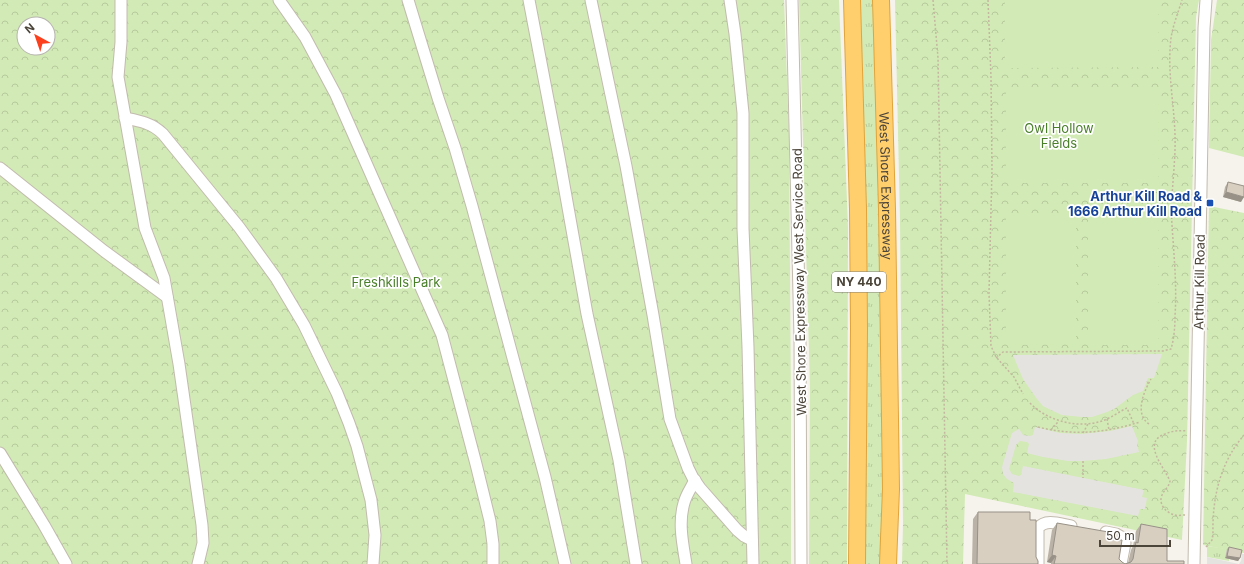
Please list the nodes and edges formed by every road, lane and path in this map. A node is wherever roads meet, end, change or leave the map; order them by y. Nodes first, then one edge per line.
1 (121, 0) edge
2 (279, 0) edge
3 (408, 0) edge
4 (529, 0) edge
5 (592, 0) edge
6 (730, 0) edge
7 (792, 0) edge
8 (852, 0) edge
9 (881, 0) edge
10 (933, 0) edge
11 (988, 0) edge
12 (1182, 0) edge
13 (1206, 0) edge
14 (125, 118) junction
15 (0, 168) edge
16 (167, 297) junction
17 (996, 358) junction
18 (1151, 379) dead end
19 (1023, 394) dead end
20 (1030, 403) dead end
21 (1107, 419) junction
22 (1060, 421) junction
23 (1140, 422) dead end
24 (1089, 424) junction
25 (1134, 424) junction
26 (1149, 424) dead end
27 (1038, 427) dead end
28 (1051, 430) junction
29 (1109, 430) junction
30 (1188, 431) dead end
31 (1083, 433) junction
32 (1244, 435) edge
33 (0, 453) edge
34 (1083, 461) dead end
35 (1083, 478) dead end
36 (695, 480) junction
37 (891, 489) junction
38 (1187, 515) dead end
39 (752, 540) junction
40 (1206, 547) dead end
41 (66, 564) edge
42 (198, 564) edge
43 (373, 564) edge
44 (493, 564) edge
45 (565, 564) edge
46 (636, 564) edge
47 (686, 564) edge
48 (753, 564) edge
49 (801, 564) edge
50 (857, 564) edge
51 (888, 564) edge
52 (893, 564) edge
53 (947, 564) edge
54 (1038, 564) edge
55 (1121, 564) edge
56 (1194, 564) edge

1 - 14 street
2 - 44 street
3 - 45 street
4 - 46 street
5 - 36 street
6 - 39 street
7 - 49 street, West Shore Expressway West Service Road
8 - 50 highway, NY 440
9 - 37 highway, West Shore Expressway / NY 440
10 - 53 path
11 - 17 path
12 - 17 path
13 - 56 street, Arthur Kill Road
14 - 16 street
14 - 43 street
15 - 16 street
16 - 42 street
17 - 19 path
18 - 26 path
20 - 22 path
21 - 24 path
21 - 25 path
21 - 29 path
22 - 24 path
22 - 28 path
23 - 25 path
24 - 31 path
25 - 29 path
27 - 28 path
28 - 31 path
29 - 31 path
30 - 38 path
32 - 40 path
33 - 41 street
34 - 35 path
36 - 39 street
36 - 47 street
37 - 51 highway, West Shore Expressway / NY 440
37 - 52 highway
39 - 48 street
54 - 55 street

